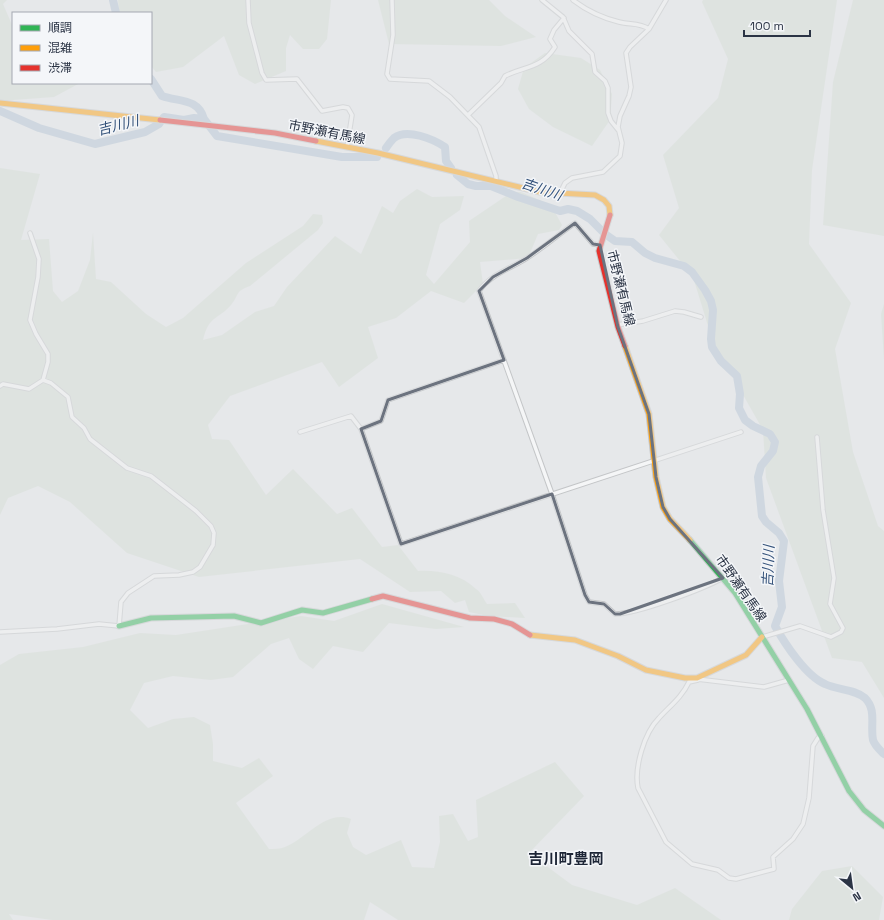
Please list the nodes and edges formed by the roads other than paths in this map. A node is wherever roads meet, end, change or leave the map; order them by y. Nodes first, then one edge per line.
1 (248, 0) edge
2 (392, 0) edge
3 (542, 0) edge
4 (573, 0) edge
5 (666, 0) edge
6 (564, 18) junction
7 (649, 29) junction
8 (0, 103) edge
9 (468, 115) junction
10 (621, 134) junction
11 (347, 147) junction
12 (496, 181) junction
13 (560, 193) junction
14 (30, 233) dead end
15 (600, 244) junction
16 (701, 317) dead end
17 (617, 325) junction
18 (504, 360) junction
19 (43, 380) junction
20 (0, 386) edge
21 (361, 429) junction
22 (300, 432) dead end
23 (741, 432) dead end
24 (817, 437) dead end
25 (654, 459) junction
26 (552, 494) junction
27 (723, 578) junction
28 (119, 626) junction
29 (0, 632) edge
30 (765, 637) junction
31 (697, 679) junction
32 (789, 680) junction
33 (822, 736) junction
34 (884, 826) edge

1 - 11 street
2 - 9 street
3 - 6 street
4 - 7 street
5 - 7 street
6 - 9 street
6 - 10 street
7 - 10 street
8 - 11 main road, 市野瀬有馬線
9 - 12 street
10 - 13 street
11 - 12 main road, 市野瀬有馬線
12 - 13 main road, 市野瀬有馬線
13 - 15 main road, 市野瀬有馬線
14 - 19 street
15 - 17 main road, 市野瀬有馬線
15 - 18 street
16 - 17 street
17 - 25 main road, 市野瀬有馬線
18 - 21 street
18 - 26 street
19 - 20 street
19 - 28 street
21 - 22 street
21 - 26 street
23 - 25 street
24 - 30 street
25 - 26 street
25 - 27 main road, 市野瀬有馬線
26 - 27 street
27 - 30 main road, 市野瀬有馬線
28 - 29 street
28 - 31 main road
30 - 31 main road
30 - 32 main road, 市野瀬有馬線
31 - 32 street
31 - 33 street
32 - 33 main road, 市野瀬有馬線
33 - 34 main road, 市野瀬有馬線

